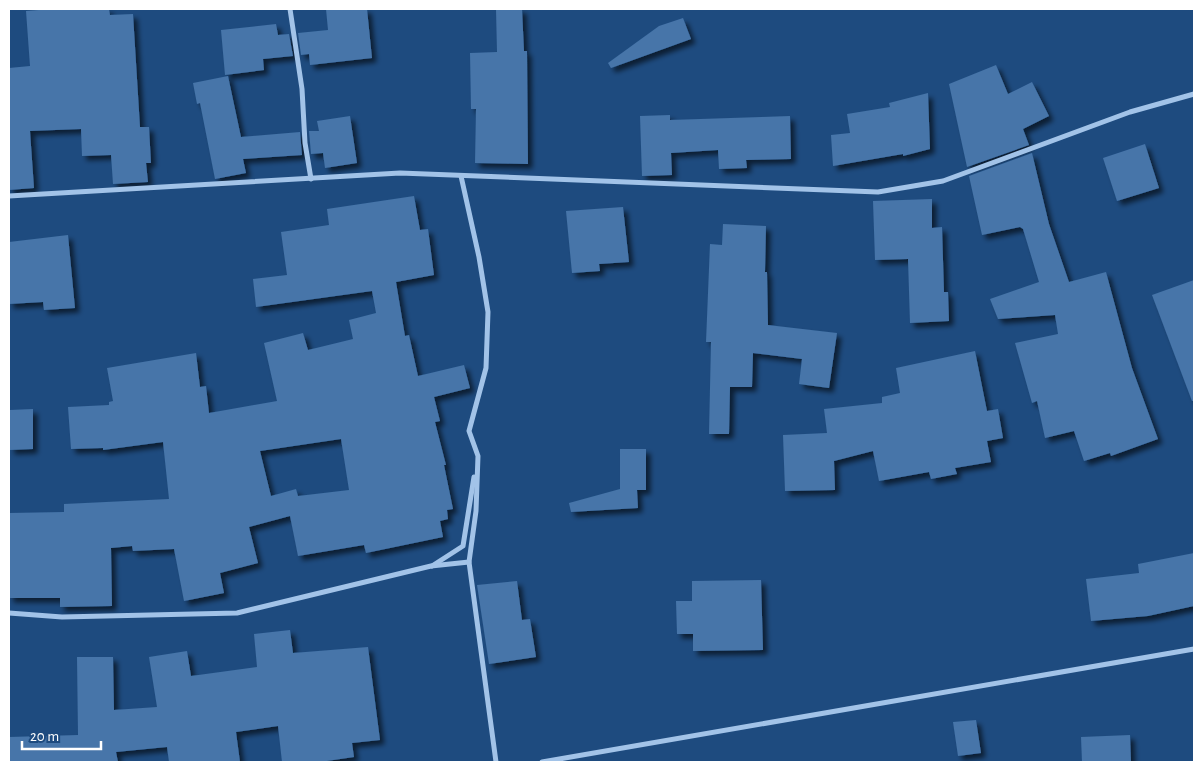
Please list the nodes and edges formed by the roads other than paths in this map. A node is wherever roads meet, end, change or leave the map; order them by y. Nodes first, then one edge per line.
1 (290, 9) edge
2 (1194, 94) edge
3 (461, 176) junction
4 (310, 178) junction
5 (9, 196) edge
6 (478, 456) junction
7 (469, 562) junction
8 (431, 566) junction
9 (9, 613) edge
10 (1194, 649) edge
11 (496, 762) edge
12 (542, 762) edge

1 - 4 street
2 - 3 street
3 - 4 street
3 - 6 street
4 - 5 street
6 - 7 street
6 - 8 street
7 - 8 street
7 - 11 street
8 - 9 street
10 - 12 street

